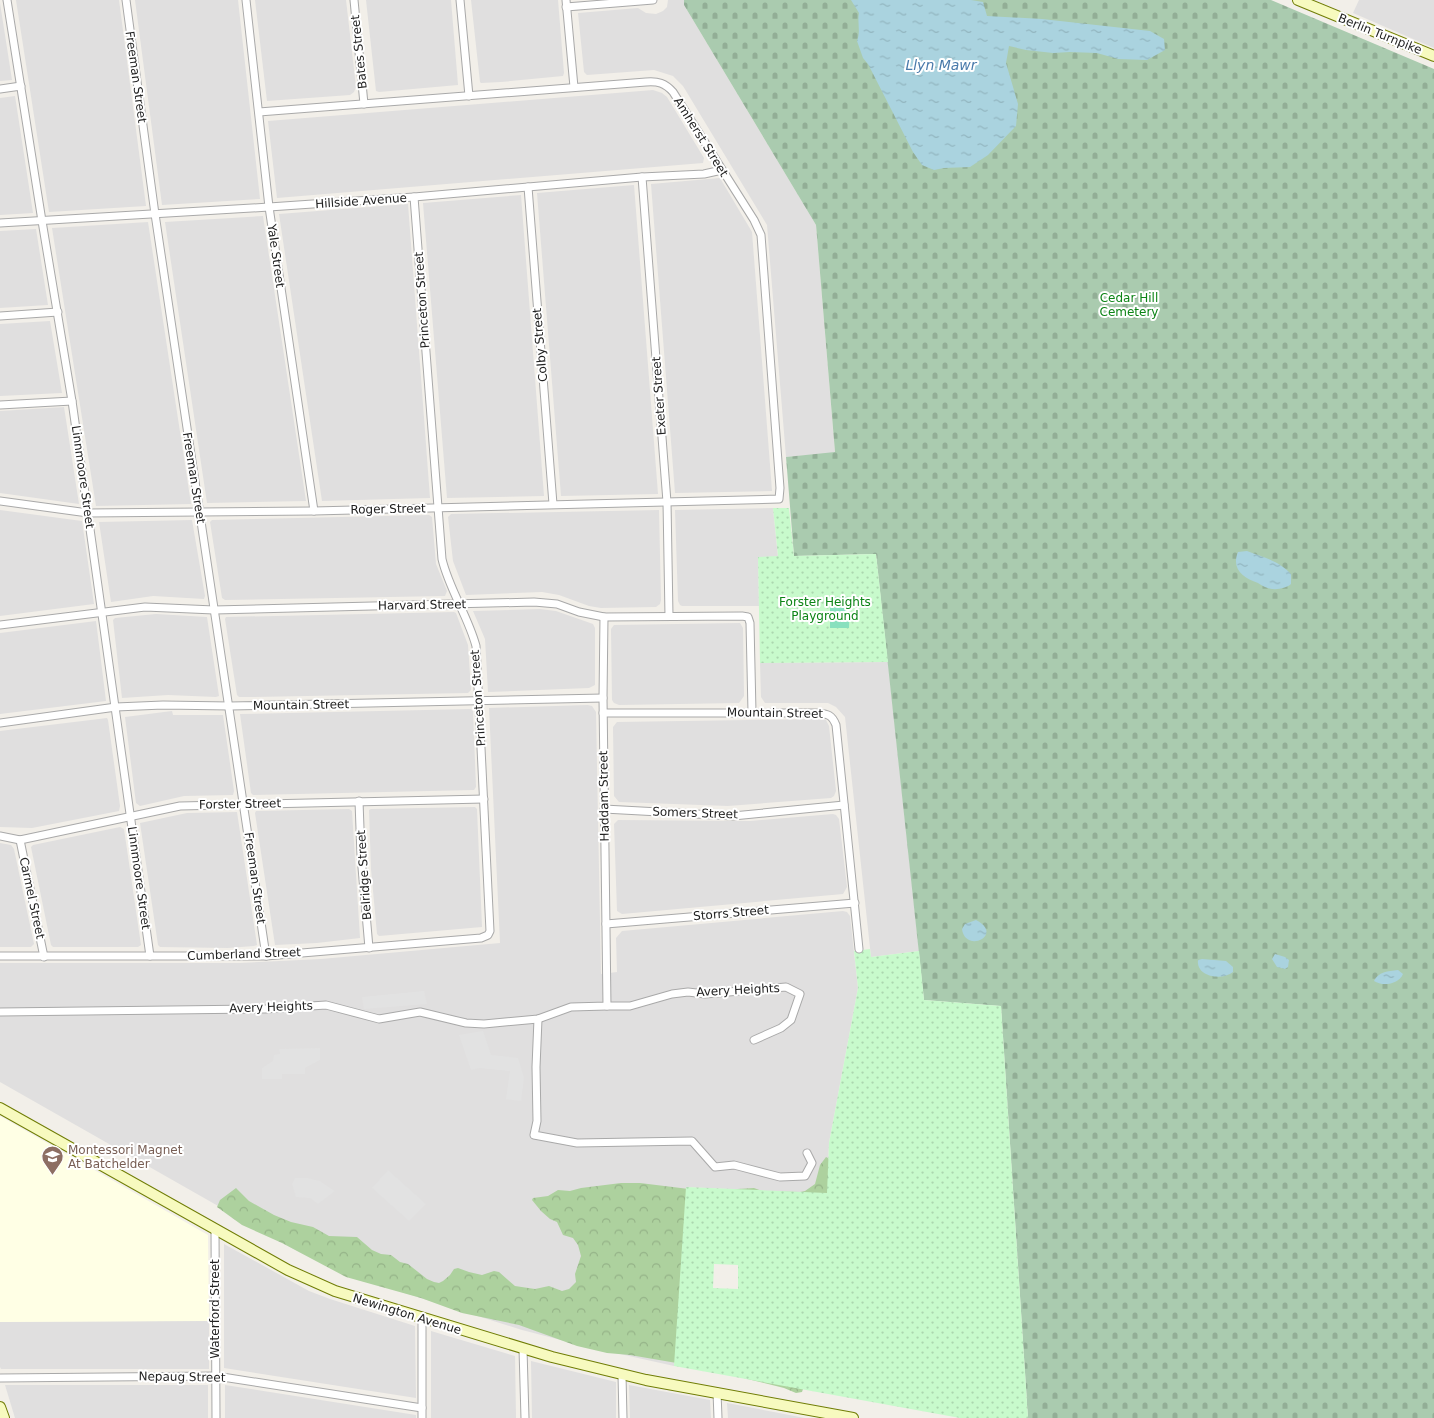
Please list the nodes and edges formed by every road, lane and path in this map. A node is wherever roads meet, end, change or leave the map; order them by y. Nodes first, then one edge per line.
1 (7, 0) edge
2 (126, 0) edge
3 (246, 0) edge
4 (354, 0) edge
5 (460, 0) edge
6 (653, 0) edge
7 (1298, 0) edge
8 (566, 3) edge
9 (1434, 56) edge
10 (21, 86) junction
11 (574, 87) junction
12 (0, 89) edge
13 (469, 96) junction
14 (364, 104) junction
15 (259, 112) junction
16 (722, 170) junction
17 (642, 177) junction
18 (528, 187) junction
19 (414, 197) junction
20 (269, 207) junction
21 (155, 214) junction
22 (42, 221) junction
23 (0, 223) edge
24 (58, 312) junction
25 (0, 316) edge
26 (72, 401) junction
27 (0, 405) edge
28 (777, 500) joint
29 (0, 501) edge
30 (666, 502) junction
31 (553, 504) junction
32 (438, 508) junction
33 (199, 511) junction
34 (314, 511) junction
35 (88, 513) junction
36 (459, 604) junction
37 (214, 610) junction
38 (103, 613) junction
39 (669, 616) junction
40 (604, 617) junction
41 (0, 625) edge
42 (603, 698) junction
43 (479, 701) junction
44 (230, 706) junction
45 (116, 707) junction
46 (752, 712) junction
47 (603, 713) junction
48 (0, 723) edge
49 (484, 799) junction
50 (359, 801) junction
51 (244, 805) junction
52 (844, 805) junction
53 (604, 809) junction
54 (130, 817) junction
55 (0, 836) edge
56 (20, 840) junction
57 (855, 903) junction
58 (606, 924) junction
59 (488, 935) joint
60 (369, 948) junction
61 (859, 949) dead end
62 (0, 956) edge
63 (44, 956) junction
64 (150, 956) junction
65 (266, 956) junction
66 (607, 1006) junction
67 (0, 1012) edge
68 (538, 1019) junction
69 (754, 1040) dead end
70 (0, 1108) edge
71 (807, 1153) dead end
72 (215, 1229) junction
73 (422, 1318) junction
74 (523, 1349) junction
75 (622, 1375) junction
76 (216, 1376) junction
77 (0, 1378) edge
78 (717, 1392) junction
79 (0, 1407) edge
80 (422, 1408) junction
81 (813, 1414) edge
82 (4, 1418) edge
83 (216, 1418) edge
84 (422, 1418) edge
85 (525, 1418) edge
86 (623, 1418) edge
87 (718, 1418) edge
88 (853, 1418) edge

1 - 10 street, Linnmoore Street
2 - 21 street, Freeman Street
3 - 15 street, Yale Street
4 - 14 street, Bates Street
5 - 13 street
6 - 8 street
7 - 9 main road, Berlin Turnpike
8 - 11 street
10 - 12 street
10 - 22 street, Linnmoore Street
11 - 13 street, Amherst Street
11 - 16 street, Amherst Street
13 - 14 street, Amherst Street
14 - 15 street, Amherst Street
15 - 20 street, Yale Street
16 - 17 street, Hillside Avenue
16 - 28 street, Amherst Street
17 - 18 street, Hillside Avenue
17 - 30 street, Exeter Street
18 - 19 street, Hillside Avenue
18 - 31 street, Colby Street
19 - 20 street, Hillside Avenue
19 - 32 street, Princeton Street
20 - 21 street, Hillside Avenue
20 - 34 street, Yale Street
21 - 22 street, Hillside Avenue
21 - 33 street, Freeman Street
22 - 23 street, Hillside Avenue
22 - 24 street, Linnmoore Street
24 - 25 street
24 - 26 street, Linnmoore Street
26 - 27 street
26 - 35 street, Linnmoore Street
28 - 30 street, Roger Street
29 - 35 street, Roger Street
30 - 31 street, Roger Street
30 - 39 street, Exeter Street
31 - 32 street, Roger Street
32 - 34 street, Roger Street
32 - 36 street, Princeton Street
33 - 34 street, Roger Street
33 - 35 street, Roger Street
33 - 37 street, Freeman Street
35 - 38 street, Linnmoore Street
36 - 37 street, Harvard Street
36 - 40 street, Harvard Street
36 - 43 street, Princeton Street
37 - 38 street, Harvard Street
37 - 44 street, Freeman Street
38 - 41 street, Harvard Street
38 - 45 street, Linnmoore Street
39 - 40 street, Harvard Street
39 - 46 street, Harvard Street
40 - 42 street, Haddam Street
42 - 43 street, Mountain Street
42 - 47 street, Haddam Street
43 - 44 street, Mountain Street
43 - 49 street, Princeton Street
44 - 45 street, Mountain Street
44 - 51 street, Freeman Street
45 - 48 street, Mountain Street
45 - 54 street, Linnmoore Street
46 - 47 street, Mountain Street
46 - 52 street, Mountain Street
47 - 53 street, Haddam Street
49 - 50 street, Forster Street
49 - 59 street, Princeton Street
50 - 51 street, Forster Street
50 - 60 street, Belridge Street
51 - 54 street, Forster Street
51 - 65 street, Freeman Street
52 - 53 street, Somers Street
52 - 57 street, Mountain Street
53 - 58 street, Haddam Street
54 - 56 street, Forster Street
54 - 64 street, Linnmoore Street
55 - 56 street, Forster Street
56 - 63 street, Carmel Street
57 - 58 street, Storrs Street
57 - 61 street, Mountain Street
58 - 66 street, Haddam Street
59 - 60 street, Cumberland Street
60 - 65 street, Cumberland Street
62 - 63 street, Cumberland Street
63 - 64 street, Cumberland Street
64 - 65 street, Cumberland Street
66 - 68 street, Avery Heights
66 - 69 street, Avery Heights
67 - 68 street, Avery Heights
68 - 71 street
70 - 72 main road, Newington Avenue
72 - 73 main road, Newington Avenue
72 - 76 street, Waterford Street
73 - 74 main road, Newington Avenue
73 - 80 street
74 - 75 main road, Newington Avenue
74 - 85 street
75 - 78 main road, Newington Avenue
75 - 86 street
76 - 77 street, Nepaug Street
76 - 80 street, Nepaug Street
76 - 83 street, Waterford Street
78 - 81 main road, Newington Avenue
78 - 87 street
79 - 82 main road
80 - 84 street
81 - 88 main road, Newington Avenue

